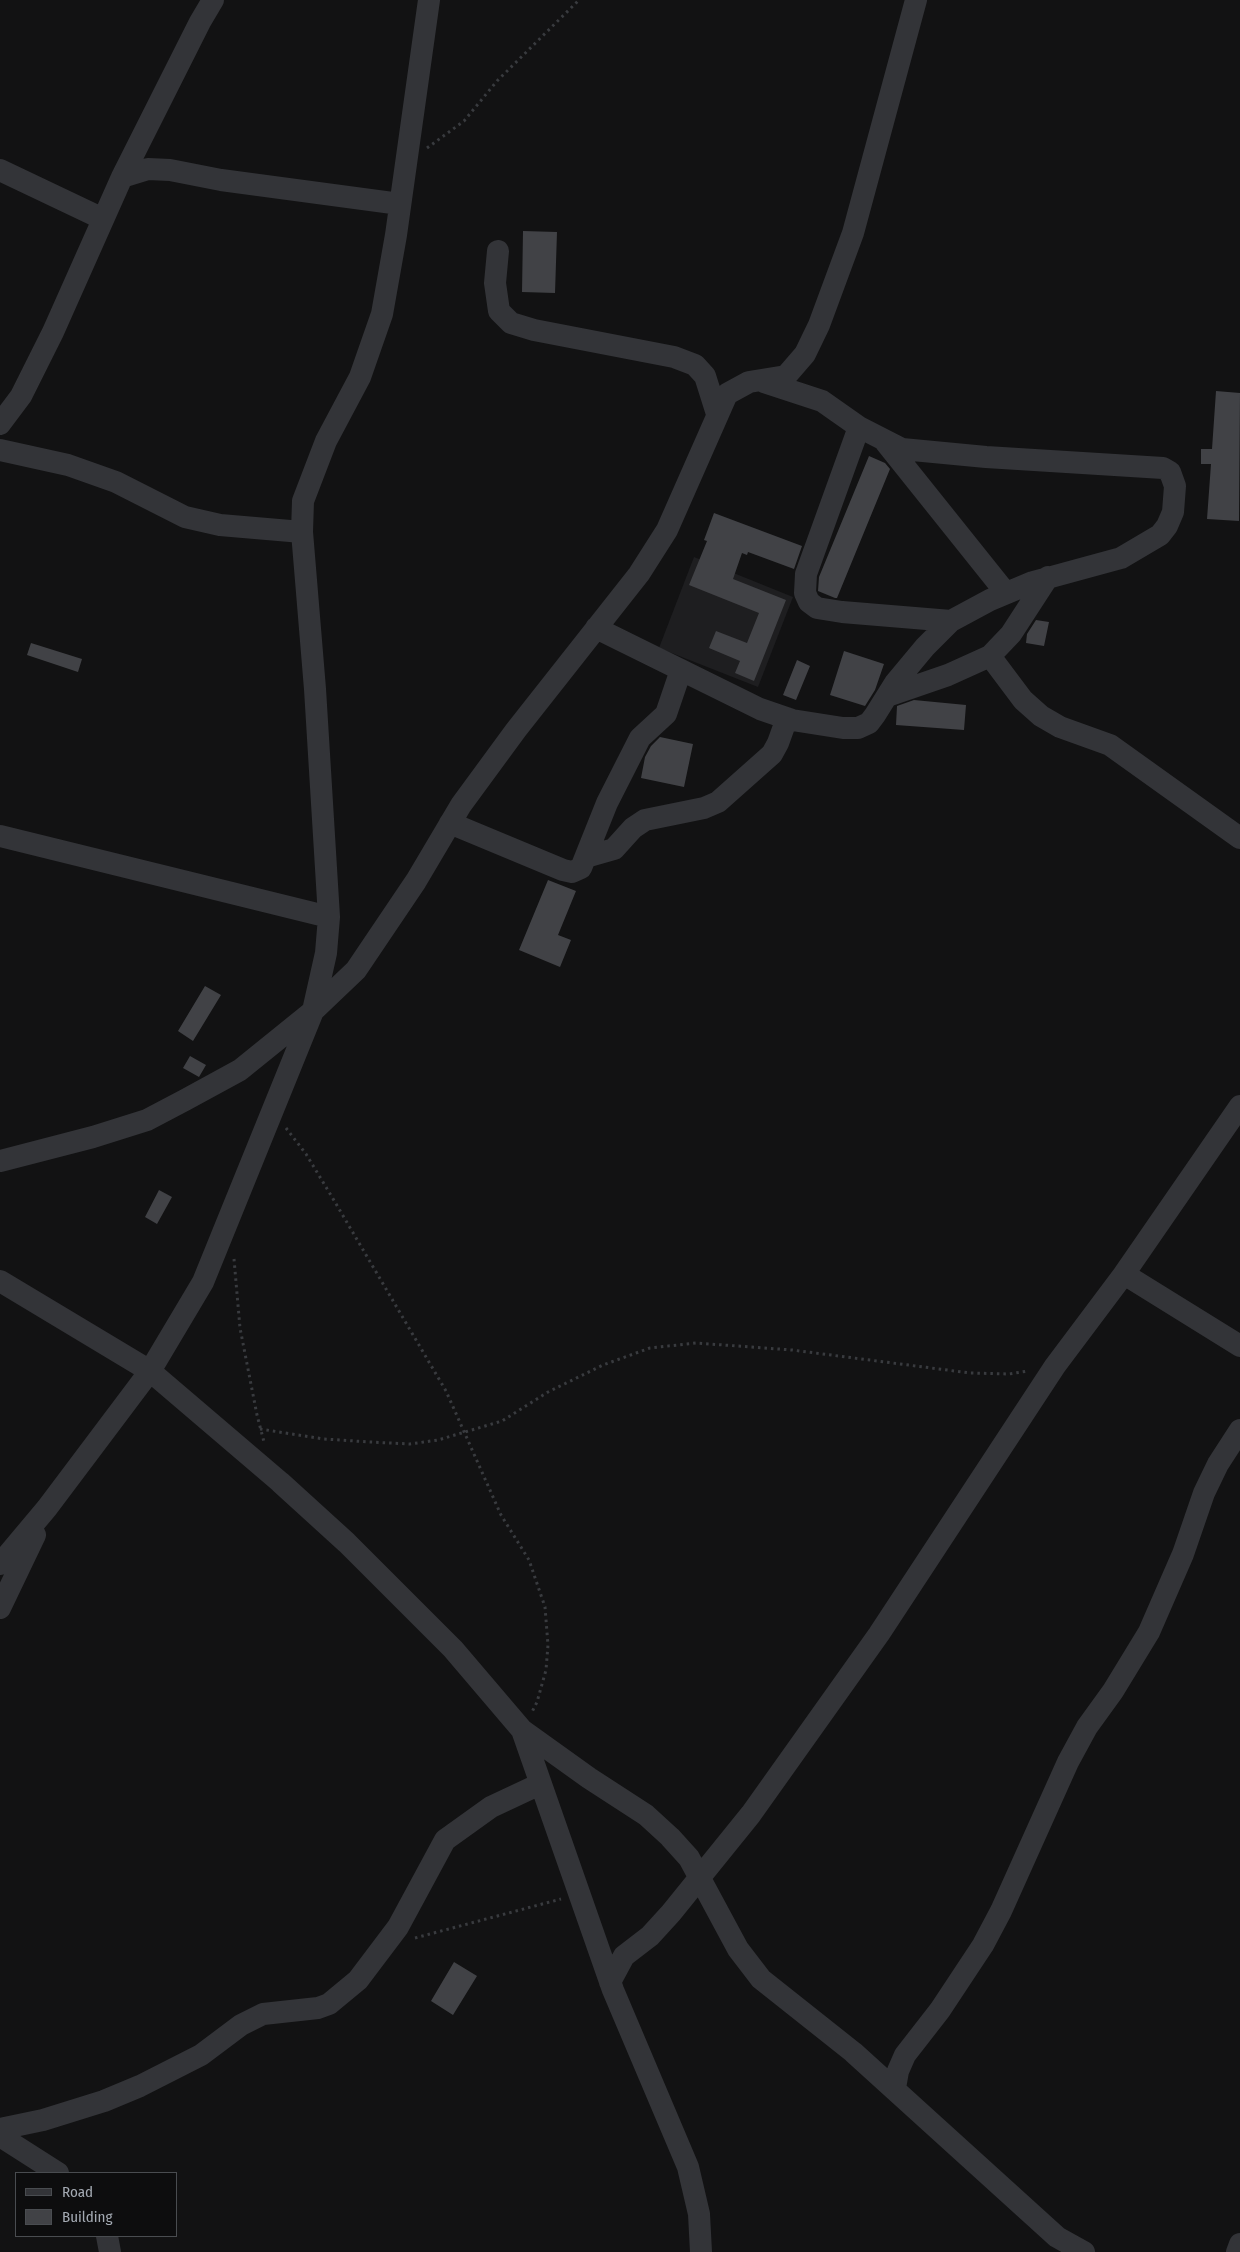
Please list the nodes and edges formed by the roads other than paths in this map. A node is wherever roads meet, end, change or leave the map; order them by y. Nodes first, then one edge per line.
1 (213, 0) edge
2 (429, 0) edge
3 (916, 0) edge
4 (0, 170) edge
5 (122, 177) junction
6 (400, 204) junction
7 (103, 219) junction
8 (498, 252) dead end
9 (763, 381) junction
10 (717, 414) junction
11 (2, 420) edge
12 (859, 427) junction
13 (885, 442) junction
14 (0, 450) edge
15 (302, 532) junction
16 (1048, 578) junction
17 (1006, 593) junction
18 (951, 621) junction
19 (596, 628) junction
20 (990, 656) junction
21 (680, 670) junction
22 (887, 696) junction
23 (786, 718) junction
24 (450, 823) junction
25 (0, 836) edge
26 (1240, 838) edge
27 (586, 857) junction
28 (329, 917) junction
29 (313, 1011) junction
30 (1240, 1106) edge
31 (0, 1161) edge
32 (1124, 1274) junction
33 (0, 1281) edge
34 (1240, 1346) edge
35 (150, 1371) junction
36 (1240, 1430) edge
37 (47, 1508) junction
38 (0, 1564) edge
39 (0, 1608) edge
40 (522, 1730) junction
41 (540, 1784) junction
42 (701, 1879) junction
43 (610, 1982) junction
44 (895, 2088) junction
45 (0, 2129) edge
46 (0, 2136) edge
47 (56, 2172) edge
48 (106, 2237) edge
49 (1240, 2244) edge
50 (110, 2252) edge
51 (701, 2252) edge
52 (1084, 2252) edge
53 (1237, 2252) edge

1 - 5 street
2 - 6 street
3 - 9 street
4 - 7 street
5 - 6 street
5 - 7 street
6 - 15 street
7 - 11 street
8 - 10 street
9 - 10 street
9 - 12 street
10 - 19 street
12 - 13 street
12 - 18 street
13 - 16 street
13 - 17 street
14 - 15 street
15 - 28 street
16 - 17 street
16 - 20 street
17 - 18 street
18 - 22 street
19 - 21 street
19 - 24 street
20 - 22 street
20 - 26 street
21 - 23 street
21 - 27 street
22 - 23 street
23 - 27 street
24 - 27 street
24 - 29 street
25 - 28 street
28 - 29 street
29 - 31 street
29 - 35 street
30 - 32 street
32 - 34 street
32 - 42 street
33 - 35 street
35 - 37 street
35 - 40 street
36 - 44 street
37 - 38 street
37 - 39 street
40 - 41 street
40 - 42 street
41 - 43 street
41 - 45 street
42 - 43 street
42 - 44 street
43 - 51 street
44 - 52 street
46 - 47 street
48 - 50 street
49 - 53 street

